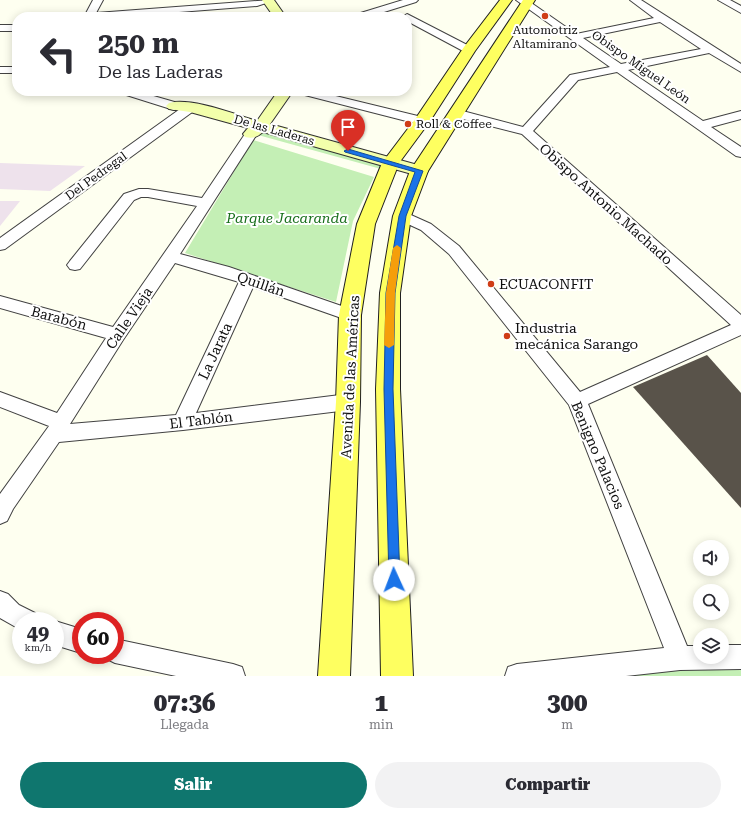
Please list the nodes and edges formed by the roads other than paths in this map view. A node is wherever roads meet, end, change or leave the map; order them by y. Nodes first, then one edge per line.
1 (98, 0) edge
2 (413, 0) edge
3 (506, 0) edge
4 (635, 0) edge
5 (723, 0) edge
6 (262, 1) edge
7 (525, 1) edge
8 (388, 8) junction
9 (741, 10) edge
10 (92, 12) edge
11 (180, 12) edge
12 (265, 12) edge
13 (274, 12) edge
14 (375, 12) edge
15 (396, 12) edge
16 (662, 19) junction
17 (412, 20) edge
18 (0, 28) edge
19 (12, 28) edge
20 (575, 37) junction
21 (469, 50) junction
22 (710, 50) junction
23 (618, 67) junction
24 (741, 69) edge
25 (0, 70) edge
26 (12, 70) edge
27 (140, 96) edge
28 (271, 96) edge
29 (282, 96) edge
30 (324, 96) edge
31 (350, 96) edge
32 (346, 101) junction
33 (180, 104) edge
34 (455, 113) junction
35 (741, 115) edge
36 (422, 121) junction
37 (703, 126) junction
38 (255, 128) junction
39 (526, 131) junction
40 (741, 153) edge
41 (388, 169) junction
42 (417, 176) junction
43 (205, 203) junction
44 (402, 216) junction
45 (0, 245) edge
46 (171, 257) junction
47 (75, 265) dead end
48 (248, 280) junction
49 (0, 302) edge
50 (350, 315) junction
51 (741, 326) edge
52 (117, 335) junction
53 (0, 399) edge
54 (577, 401) junction
55 (348, 402) junction
56 (183, 422) junction
57 (58, 428) junction
58 (2, 505) edge
59 (0, 602) edge
60 (12, 614) edge
61 (124, 653) edge
62 (741, 657) edge
63 (680, 658) junction
64 (232, 676) edge
65 (334, 676) edge
66 (397, 676) edge
67 (516, 676) edge

1 - 10 street
2 - 8 street
3 - 21 main road, Avenida de las Américas
4 - 16 street
5 - 9 street
6 - 11 street
6 - 12 main road
6 - 13 main road
7 - 20 street, Obispo Miguel León
7 - 34 main road
8 - 14 street
8 - 15 street
16 - 20 street
16 - 22 street
17 - 21 street
18 - 19 street
20 - 23 street, Obispo Miguel León
21 - 36 main road, Avenida de las Américas
22 - 23 street
22 - 24 street
23 - 37 street, Obispo Miguel León
23 - 39 street
25 - 26 street
27 - 33 street, De las Laderas
28 - 38 main road, Calle Vieja
29 - 38 main road, Calle Vieja
30 - 32 street
31 - 32 street
32 - 36 street
33 - 38 main road, De las Laderas
33 - 45 street, Del Pedregal
34 - 39 street, Obispo Antonio Machado
34 - 42 main road
35 - 37 street
36 - 41 main road, Avenida de las Américas
37 - 40 street, Obispo Miguel León
38 - 41 main road, De las Laderas
38 - 43 street, Calle Vieja
39 - 51 street, Obispo Antonio Machado
41 - 42 main road, De las Laderas
41 - 50 main road, Avenida de las Américas
42 - 44 main road
43 - 46 street, Calle Vieja
43 - 47 street
44 - 54 street, Benigno Palacios
44 - 66 main road
46 - 48 street, Quillán
46 - 52 street, Calle Vieja
48 - 50 street, Quillán
48 - 56 street, La Jarata
49 - 52 street, Barabón
50 - 55 main road, Avenida de las Américas
51 - 54 street
52 - 57 street, Calle Vieja
53 - 57 street, El Tablón
54 - 63 street, Benigno Palacios
55 - 56 street, El Tablón
55 - 65 main road, Avenida de las Américas
56 - 57 street, El Tablón
57 - 58 street, Calle Vieja
59 - 60 street
61 - 64 street
62 - 63 street
63 - 67 street

